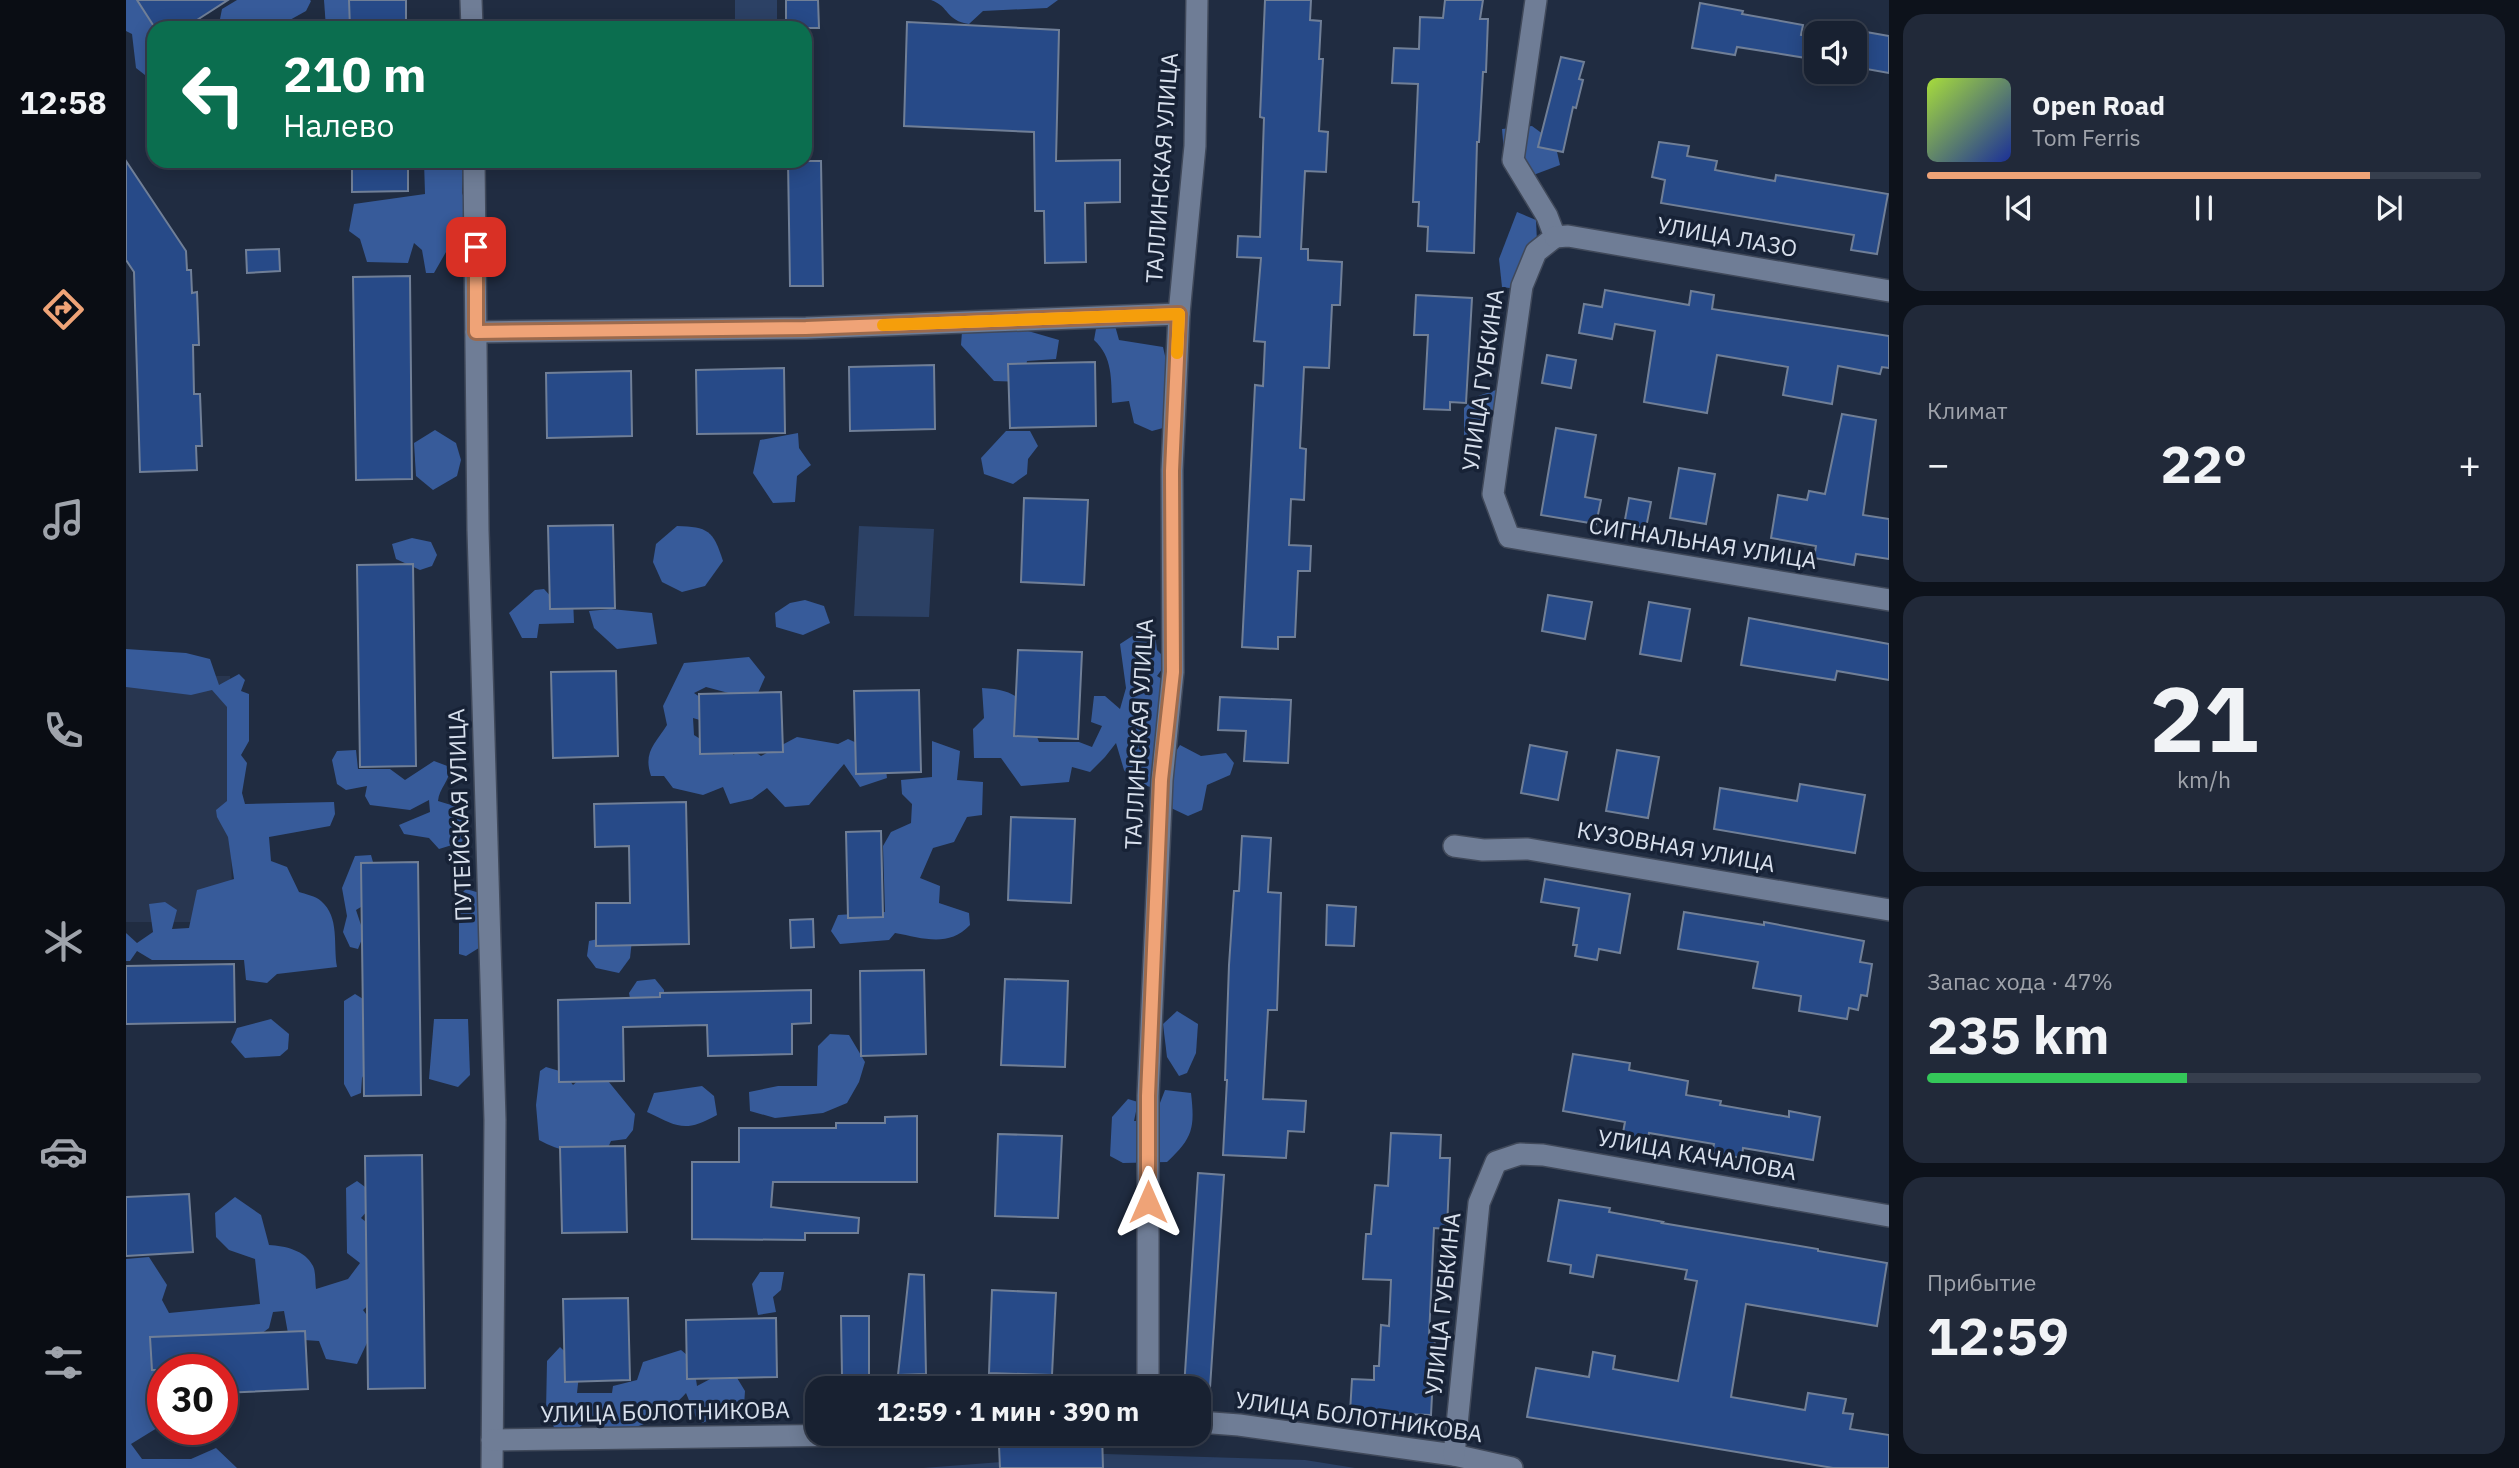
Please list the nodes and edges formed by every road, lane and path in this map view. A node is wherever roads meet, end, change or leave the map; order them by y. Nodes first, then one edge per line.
1 (471, 0) edge
2 (1197, 0) edge
3 (1536, 0) edge
4 (472, 21) edge
5 (474, 168) edge
6 (1555, 237) junction
7 (1889, 291) edge
8 (1179, 314) junction
9 (476, 332) junction
10 (1509, 537) joint
11 (1889, 600) edge
12 (1454, 846) dead end
13 (1889, 909) edge
14 (1496, 1161) joint
15 (1889, 1216) edge
16 (1148, 1376) edge
17 (1211, 1423) edge
18 (805, 1436) edge
19 (492, 1440) junction
20 (1454, 1455) junction
21 (492, 1468) edge
22 (1512, 1468) edge

1 - 4 street
2 - 8 street, ТАЛЛИНСКАЯ УЛИЦА
3 - 6 street
5 - 9 street, ПУТЕЙСКАЯ УЛИЦА
6 - 7 street, УЛИЦА ЛАЗО
6 - 10 street, УЛИЦА ГУБКИНА
8 - 9 street
8 - 16 street, ТАЛЛИНСКАЯ УЛИЦА
9 - 19 street, ПУТЕЙСКАЯ УЛИЦА
10 - 11 street, СИГНАЛЬНАЯ УЛИЦА
12 - 13 street, КУЗОВНАЯ УЛИЦА
14 - 15 street, УЛИЦА КАЧАЛОВА
14 - 20 street, УЛИЦА ГУБКИНА
17 - 20 street, УЛИЦА БОЛОТНИКОВА
18 - 19 street, УЛИЦА БОЛОТНИКОВА
19 - 21 street, ПУТЕЙСКАЯ УЛИЦА
20 - 22 street, УЛИЦА БОЛОТНИКОВА

